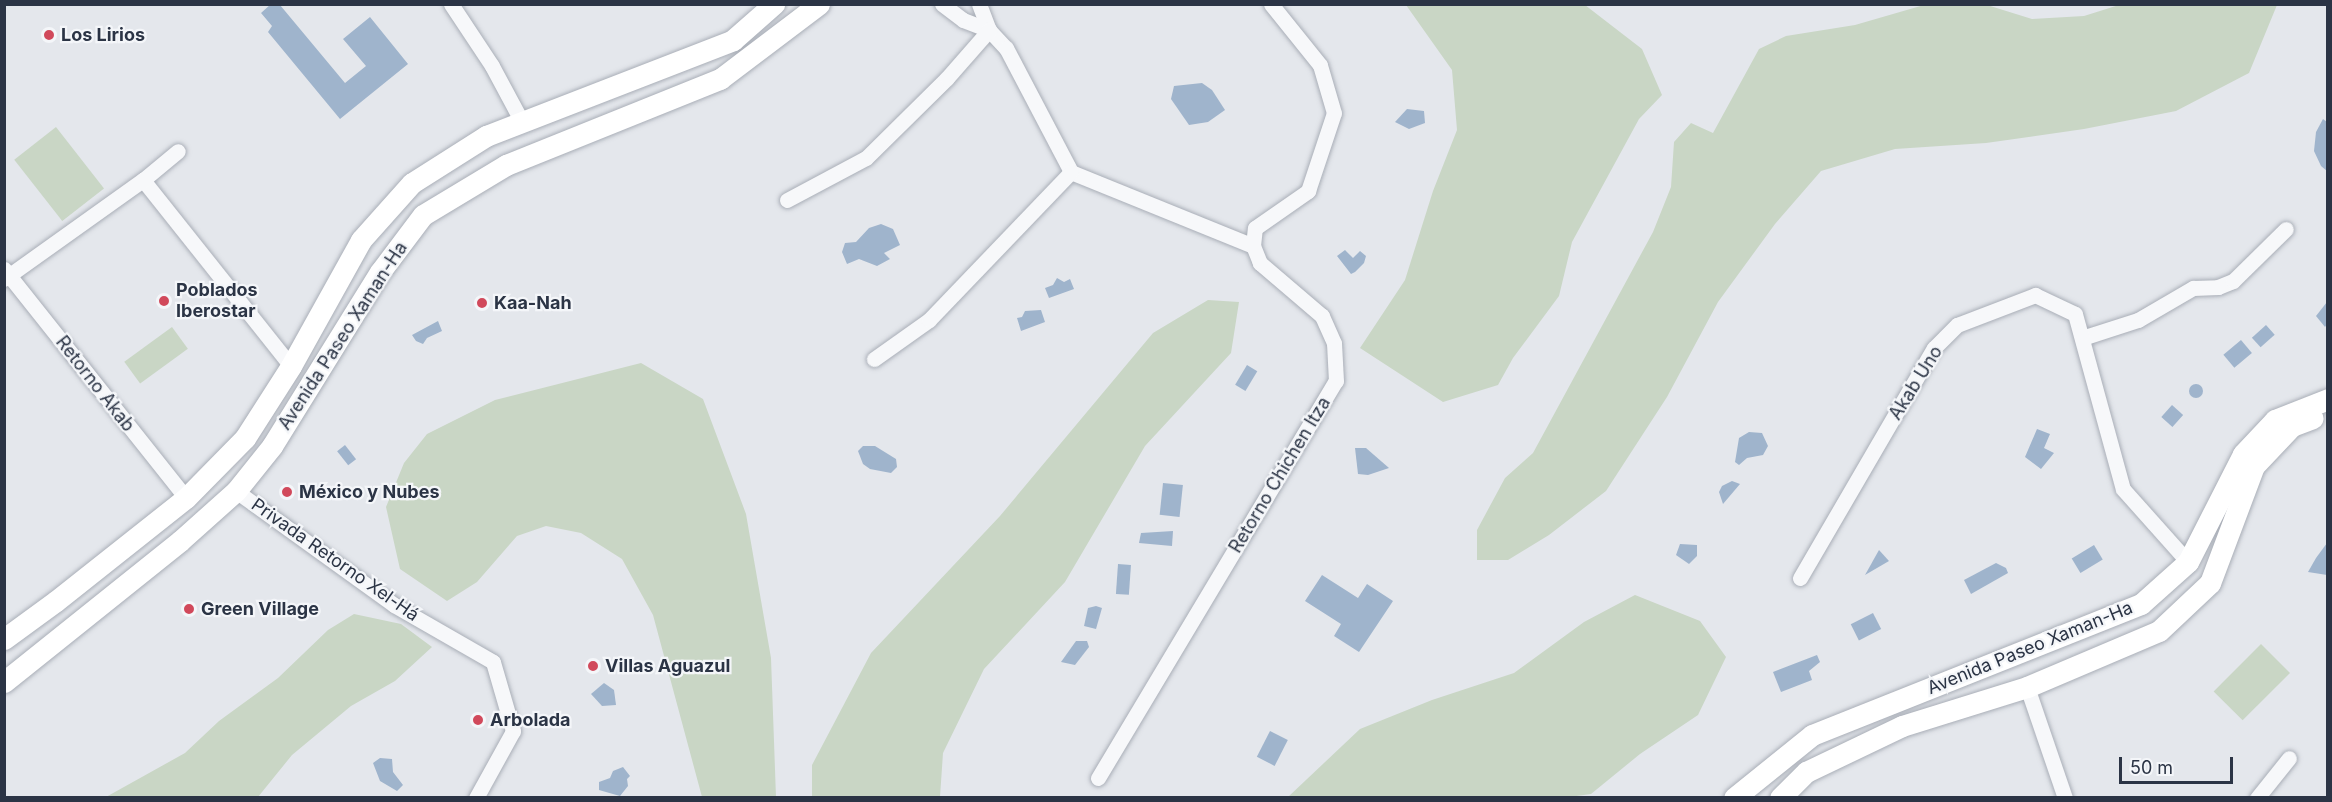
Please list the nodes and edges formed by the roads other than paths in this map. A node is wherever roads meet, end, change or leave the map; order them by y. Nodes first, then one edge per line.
1 (451, 4) edge
2 (774, 4) edge
3 (942, 4) edge
4 (979, 4) edge
5 (818, 5) edge
6 (1271, 6) edge
7 (989, 30) junction
8 (522, 122) junction
9 (178, 152) dead end
10 (1071, 172) junction
11 (143, 180) junction
12 (787, 200) dead end
13 (2286, 229) dead end
14 (1253, 246) junction
15 (6, 274) edge
16 (2082, 338) junction
17 (874, 359) dead end
18 (291, 366) junction
19 (2328, 399) edge
20 (262, 410) junction
21 (2328, 412) edge
22 (287, 420) junction
23 (236, 491) junction
24 (186, 498) junction
25 (160, 519) junction
26 (180, 541) junction
27 (2188, 562) junction
28 (1800, 578) dead end
29 (2072, 632) junction
30 (4, 639) edge
31 (2086, 661) junction
32 (4, 682) edge
33 (1937, 686) junction
34 (2026, 687) junction
35 (1947, 712) junction
36 (2289, 758) dead end
37 (1098, 778) dead end
38 (476, 798) edge
39 (1734, 798) edge
40 (1780, 798) edge
41 (2065, 798) edge
42 (2258, 798) edge

1 - 8 street
2 - 8 main road, Avenida Paseo Xaman-Ha
3 - 7 street
4 - 7 street
5 - 22 main road, Avenida Paseo Xaman-Ha
6 - 14 street
7 - 10 street
7 - 12 street
8 - 18 main road, Avenida Paseo Xaman-Ha
9 - 11 street
10 - 14 street
10 - 17 street
11 - 15 street
11 - 18 street
13 - 16 street
14 - 37 street, Retorno Chichen Itza
15 - 24 street, Retorno Akab
16 - 27 street, Akab Uno
16 - 28 street, Akab Uno
18 - 20 main road, Avenida Paseo Xaman-Ha
19 - 27 main road, Avenida Paseo Xaman-Ha
20 - 22 main road
20 - 24 main road, Avenida Paseo Xaman-Ha
21 - 31 main road, Avenida Paseo Xaman-Ha
22 - 23 main road, Avenida Paseo Xaman-Ha
23 - 26 main road, Avenida Paseo Xaman-Ha
23 - 38 street, Privada Retorno Xel-Há
24 - 25 main road, Avenida Paseo Xaman-Ha
25 - 26 main road
25 - 30 main road, Avenida Paseo Xaman-Ha
26 - 32 main road, Avenida Paseo Xaman-Ha
27 - 29 main road, Avenida Paseo Xaman-Ha
29 - 31 main road
29 - 33 main road, Avenida Paseo Xaman-Ha
31 - 34 main road, Avenida Paseo Xaman-Ha
33 - 35 main road
33 - 39 main road, Avenida Paseo Xaman-Ha
34 - 35 main road, Avenida Paseo Xaman-Ha
34 - 41 street
35 - 40 main road, Avenida Paseo Xaman-Ha
36 - 42 street

